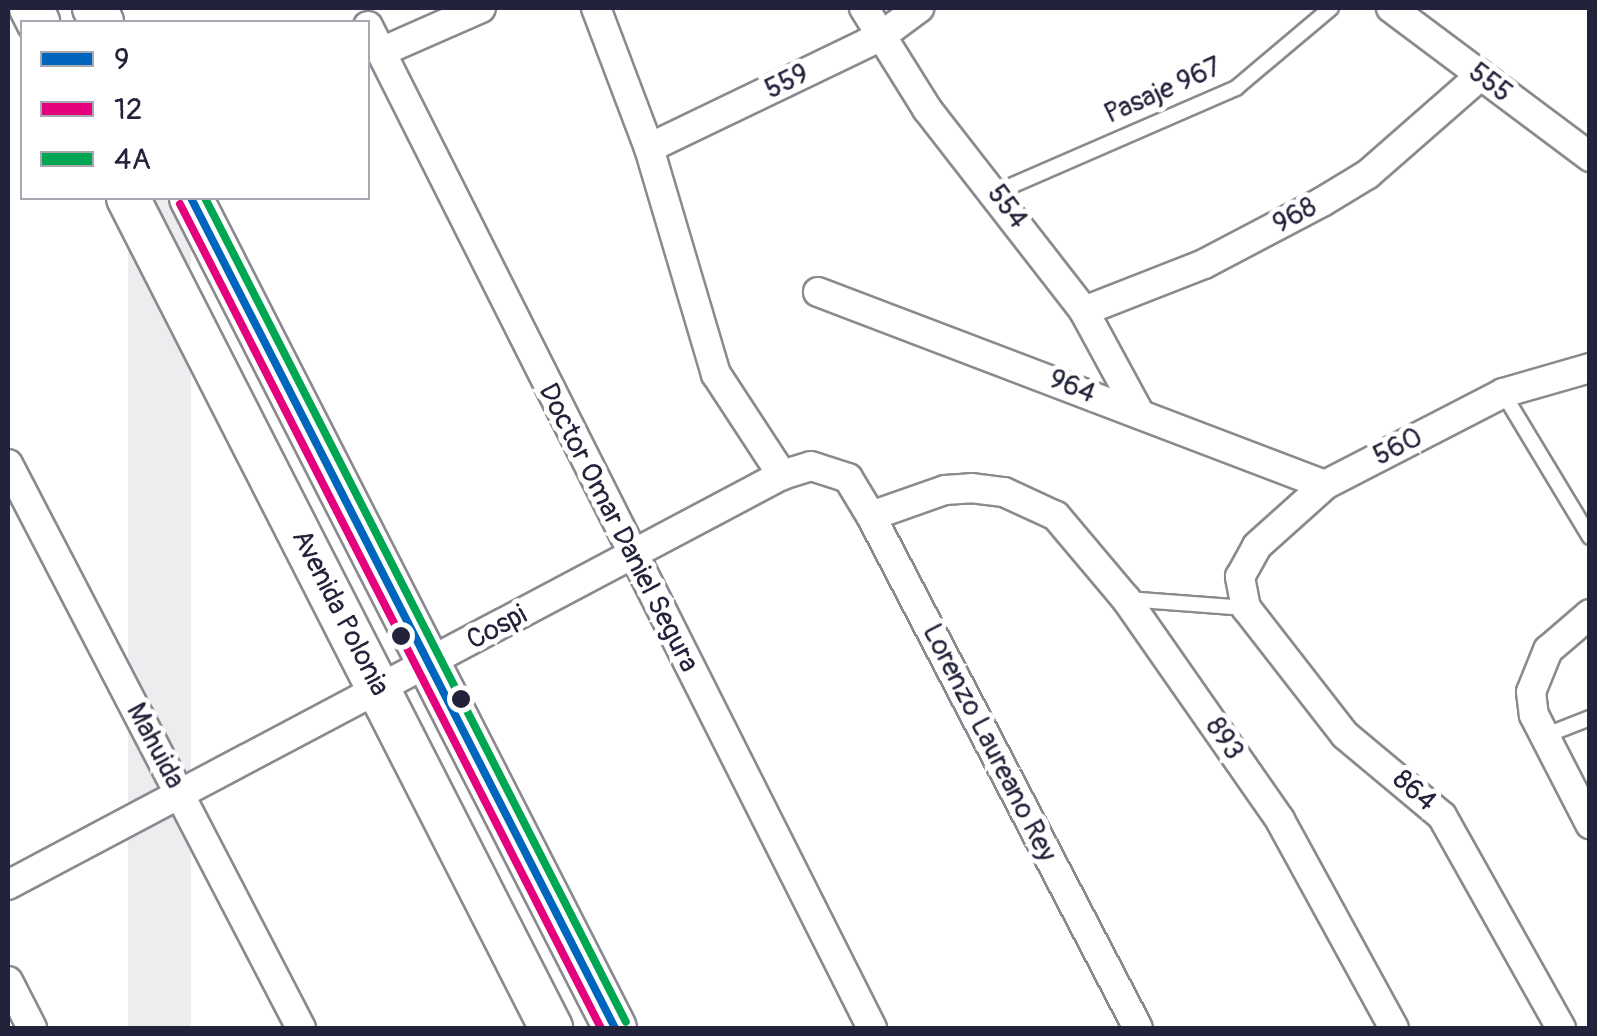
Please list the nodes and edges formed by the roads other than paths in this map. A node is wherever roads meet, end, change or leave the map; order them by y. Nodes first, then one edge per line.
1 (480, 8) edge
2 (596, 8) edge
3 (864, 8) edge
4 (919, 8) edge
5 (1332, 8) edge
6 (1391, 8) edge
7 (370, 31) edge
8 (880, 37) junction
9 (381, 52) junction
10 (1480, 76) junction
11 (649, 148) junction
12 (1590, 157) edge
13 (997, 192) junction
14 (129, 200) edge
15 (191, 200) edge
16 (818, 292) dead end
17 (1084, 312) junction
18 (1590, 368) edge
19 (1503, 393) junction
20 (1140, 414) junction
21 (8, 464) edge
22 (828, 470) joint
23 (782, 475) junction
24 (1325, 484) junction
25 (871, 516) junction
26 (1590, 536) edge
27 (631, 557) junction
28 (1240, 577) joint
29 (1126, 599) junction
30 (1246, 608) junction
31 (1590, 614) edge
32 (427, 665) junction
33 (380, 689) junction
34 (1590, 718) edge
35 (1544, 736) junction
36 (180, 794) junction
37 (1590, 824) edge
38 (8, 884) edge
39 (8, 981) edge
40 (32, 1028) edge
41 (301, 1028) edge
42 (552, 1028) edge
43 (615, 1028) edge
44 (872, 1028) edge
45 (1138, 1028) edge
46 (1394, 1028) edge
47 (1561, 1028) edge

1 - 9 street
2 - 11 street
3 - 8 street, 554
4 - 8 street, 559
5 - 13 lane, Pasaje 967
6 - 10 street, 555
7 - 9 street, Doctor Omar Daniel Segura
8 - 11 street, 559
8 - 13 street, 554
9 - 27 street, Doctor Omar Daniel Segura
10 - 12 street, 555
10 - 17 street, 968
11 - 23 street
13 - 17 street, 554
14 - 33 main road, Avenida Polonia
15 - 32 main road, Avenida Polonia
16 - 20 street, 964
17 - 20 street, 554
18 - 19 street, 560
19 - 24 street, 560
19 - 26 lane
20 - 24 street, 964
21 - 36 street, Mahuida
22 - 23 street, Cospi
22 - 25 street, Lorenzo Laureano Rey
23 - 27 street, Cospi
24 - 28 street, 560
25 - 29 street, 893
25 - 45 street, Lorenzo Laureano Rey
27 - 32 street, Cospi
27 - 44 street, Doctor Omar Daniel Segura
28 - 30 street, 864
29 - 30 lane
29 - 46 street, 893
30 - 47 street, 864
31 - 35 street
32 - 33 street, Cospi
32 - 43 main road, Avenida Polonia
33 - 36 street, Cospi
33 - 42 main road, Avenida Polonia
34 - 35 lane
35 - 37 street
36 - 38 street, Cospi
36 - 41 street, Mahuida
39 - 40 street

